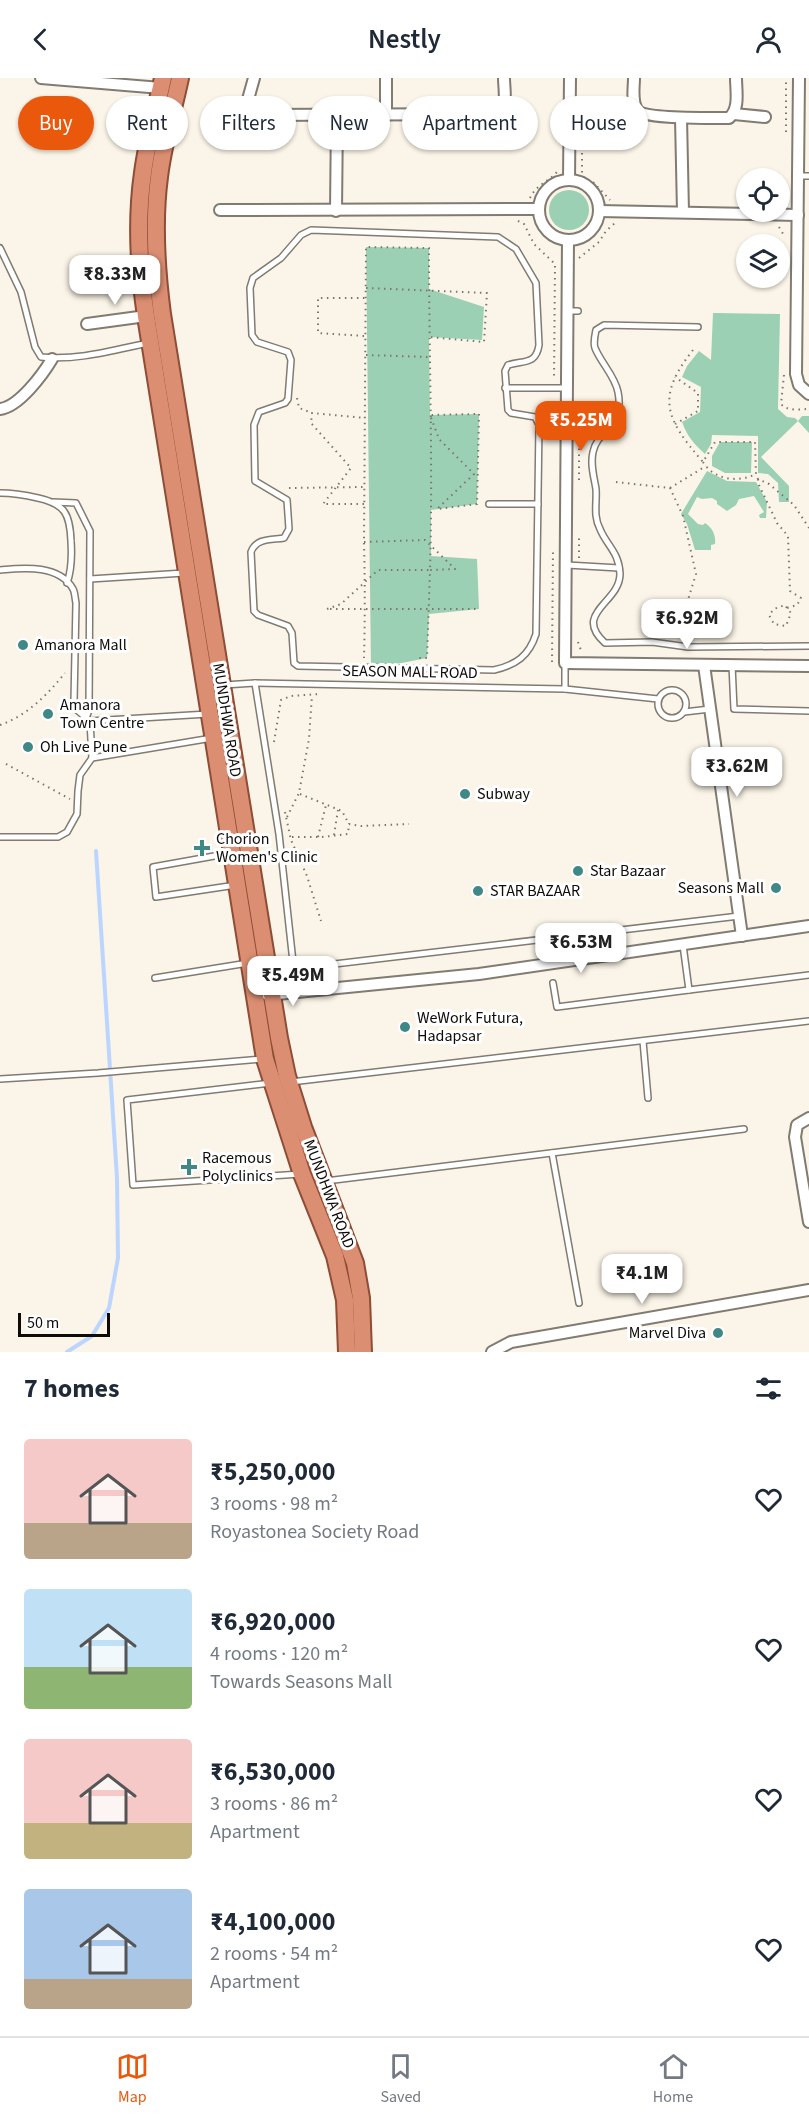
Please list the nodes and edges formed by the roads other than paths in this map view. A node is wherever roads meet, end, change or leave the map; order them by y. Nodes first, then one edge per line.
1 (41, 78) edge
2 (180, 78) edge
3 (255, 78) edge
4 (386, 78) edge
5 (504, 78) edge
6 (570, 78) edge
7 (634, 78) edge
8 (736, 78) edge
9 (799, 78) edge
10 (162, 83) edge
11 (386, 96) edge
12 (734, 114) junction
13 (308, 116) edge
14 (390, 116) edge
15 (765, 117) dead end
16 (681, 118) junction
17 (337, 150) edge
18 (803, 176) edge
19 (569, 179) junction
20 (539, 209) junction
21 (220, 210) dead end
22 (599, 210) junction
23 (336, 211) junction
24 (683, 212) junction
25 (798, 215) junction
26 (568, 240) junction
27 (0, 248) edge
28 (146, 316) junction
29 (87, 324) dead end
30 (698, 327) dead end
31 (158, 342) junction
32 (52, 358) junction
33 (505, 388) junction
34 (567, 388) junction
35 (809, 394) edge
36 (0, 409) edge
37 (0, 493) edge
38 (53, 502) junction
39 (489, 504) dead end
40 (538, 504) junction
41 (566, 565) junction
42 (619, 568) junction
43 (0, 570) edge
44 (186, 573) junction
45 (90, 579) junction
46 (67, 583) junction
47 (809, 646) edge
48 (565, 663) junction
49 (704, 665) junction
50 (732, 665) junction
51 (809, 666) edge
52 (255, 683) junction
53 (222, 685) junction
54 (565, 689) junction
55 (658, 699) junction
56 (710, 709) junction
57 (226, 711) junction
58 (809, 711) edge
59 (684, 712) junction
60 (209, 714) junction
61 (88, 720) junction
62 (221, 736) junction
63 (92, 758) junction
64 (0, 837) edge
65 (232, 853) junction
66 (237, 885) junction
67 (739, 916) junction
68 (809, 926) edge
69 (742, 936) junction
70 (683, 945) junction
71 (250, 963) junction
72 (309, 967) junction
73 (809, 975) edge
74 (155, 978) dead end
75 (553, 983) dead end
76 (689, 990) junction
77 (312, 991) junction
78 (264, 996) junction
79 (809, 1021) edge
80 (643, 1041) junction
81 (265, 1059) junction
82 (0, 1079) edge
83 (281, 1082) junction
84 (648, 1098) dead end
85 (809, 1118) edge
86 (744, 1129) dead end
87 (552, 1153) junction
88 (302, 1174) junction
89 (325, 1181) junction
90 (809, 1222) edge
91 (347, 1265) junction
92 (809, 1290) edge
93 (579, 1303) dead end
94 (347, 1352) edge
95 (363, 1352) edge
96 (492, 1352) edge

1 - 10 street
2 - 31 highway, MUNDHWA ROAD
3 - 13 street
4 - 11 street
5 - 14 street
6 - 19 street
7 - 16 street
8 - 12 street
9 - 18 street
10 - 28 highway, MUNDHWA ROAD
12 - 15 street
12 - 16 street
16 - 24 street
17 - 23 street
18 - 25 street
19 - 20 street
19 - 22 street
20 - 23 street
20 - 26 street
21 - 23 street
22 - 24 street
22 - 26 street
24 - 25 street
25 - 35 street
26 - 34 street
27 - 32 lane
28 - 29 street
28 - 31 highway, MUNDHWA ROAD
30 - 42 lane
31 - 32 lane
31 - 44 highway, MUNDHWA ROAD
31 - 53 highway, MUNDHWA ROAD
32 - 36 street
33 - 34 lane
33 - 40 lane
33 - 40 lane
34 - 41 street
37 - 38 lane
38 - 45 lane
38 - 46 lane
39 - 40 lane
41 - 42 lane
41 - 48 street
42 - 47 lane
43 - 46 lane
44 - 45 lane
44 - 60 highway, MUNDHWA ROAD
45 - 61 lane
46 - 61 lane
48 - 49 street
48 - 54 lane
49 - 50 street
49 - 56 street
50 - 51 street
50 - 58 lane
52 - 53 lane, SEASON MALL ROAD
52 - 54 lane, SEASON MALL ROAD
52 - 72 lane
53 - 57 highway, MUNDHWA ROAD
54 - 55 lane, SEASON MALL ROAD
55 - 59 lane
55 - 59 lane
56 - 59 lane
56 - 67 street
57 - 60 lane
57 - 62 highway, MUNDHWA ROAD
60 - 61 lane
60 - 62 highway, MUNDHWA ROAD
61 - 63 lane
62 - 63 lane
62 - 65 highway, MUNDHWA ROAD
62 - 78 highway, MUNDHWA ROAD
63 - 64 lane
65 - 66 highway, MUNDHWA ROAD
65 - 66 lane
66 - 71 highway, MUNDHWA ROAD
67 - 69 street
67 - 72 lane
68 - 69 street
69 - 70 street
70 - 76 lane
70 - 77 street
71 - 74 lane
71 - 78 highway, MUNDHWA ROAD
72 - 77 lane
73 - 76 lane
75 - 76 lane
77 - 78 street
78 - 81 highway, MUNDHWA ROAD
78 - 83 highway, MUNDHWA ROAD
79 - 80 lane
80 - 83 lane
80 - 84 lane
81 - 82 lane
81 - 83 highway, MUNDHWA ROAD
83 - 88 highway, MUNDHWA ROAD
83 - 88 lane
83 - 89 highway, MUNDHWA ROAD
85 - 90 street
86 - 87 lane
87 - 89 lane
87 - 93 lane
88 - 91 highway, MUNDHWA ROAD
89 - 91 highway, MUNDHWA ROAD
91 - 94 highway, MUNDHWA ROAD
91 - 95 highway, MUNDHWA ROAD
92 - 96 street

